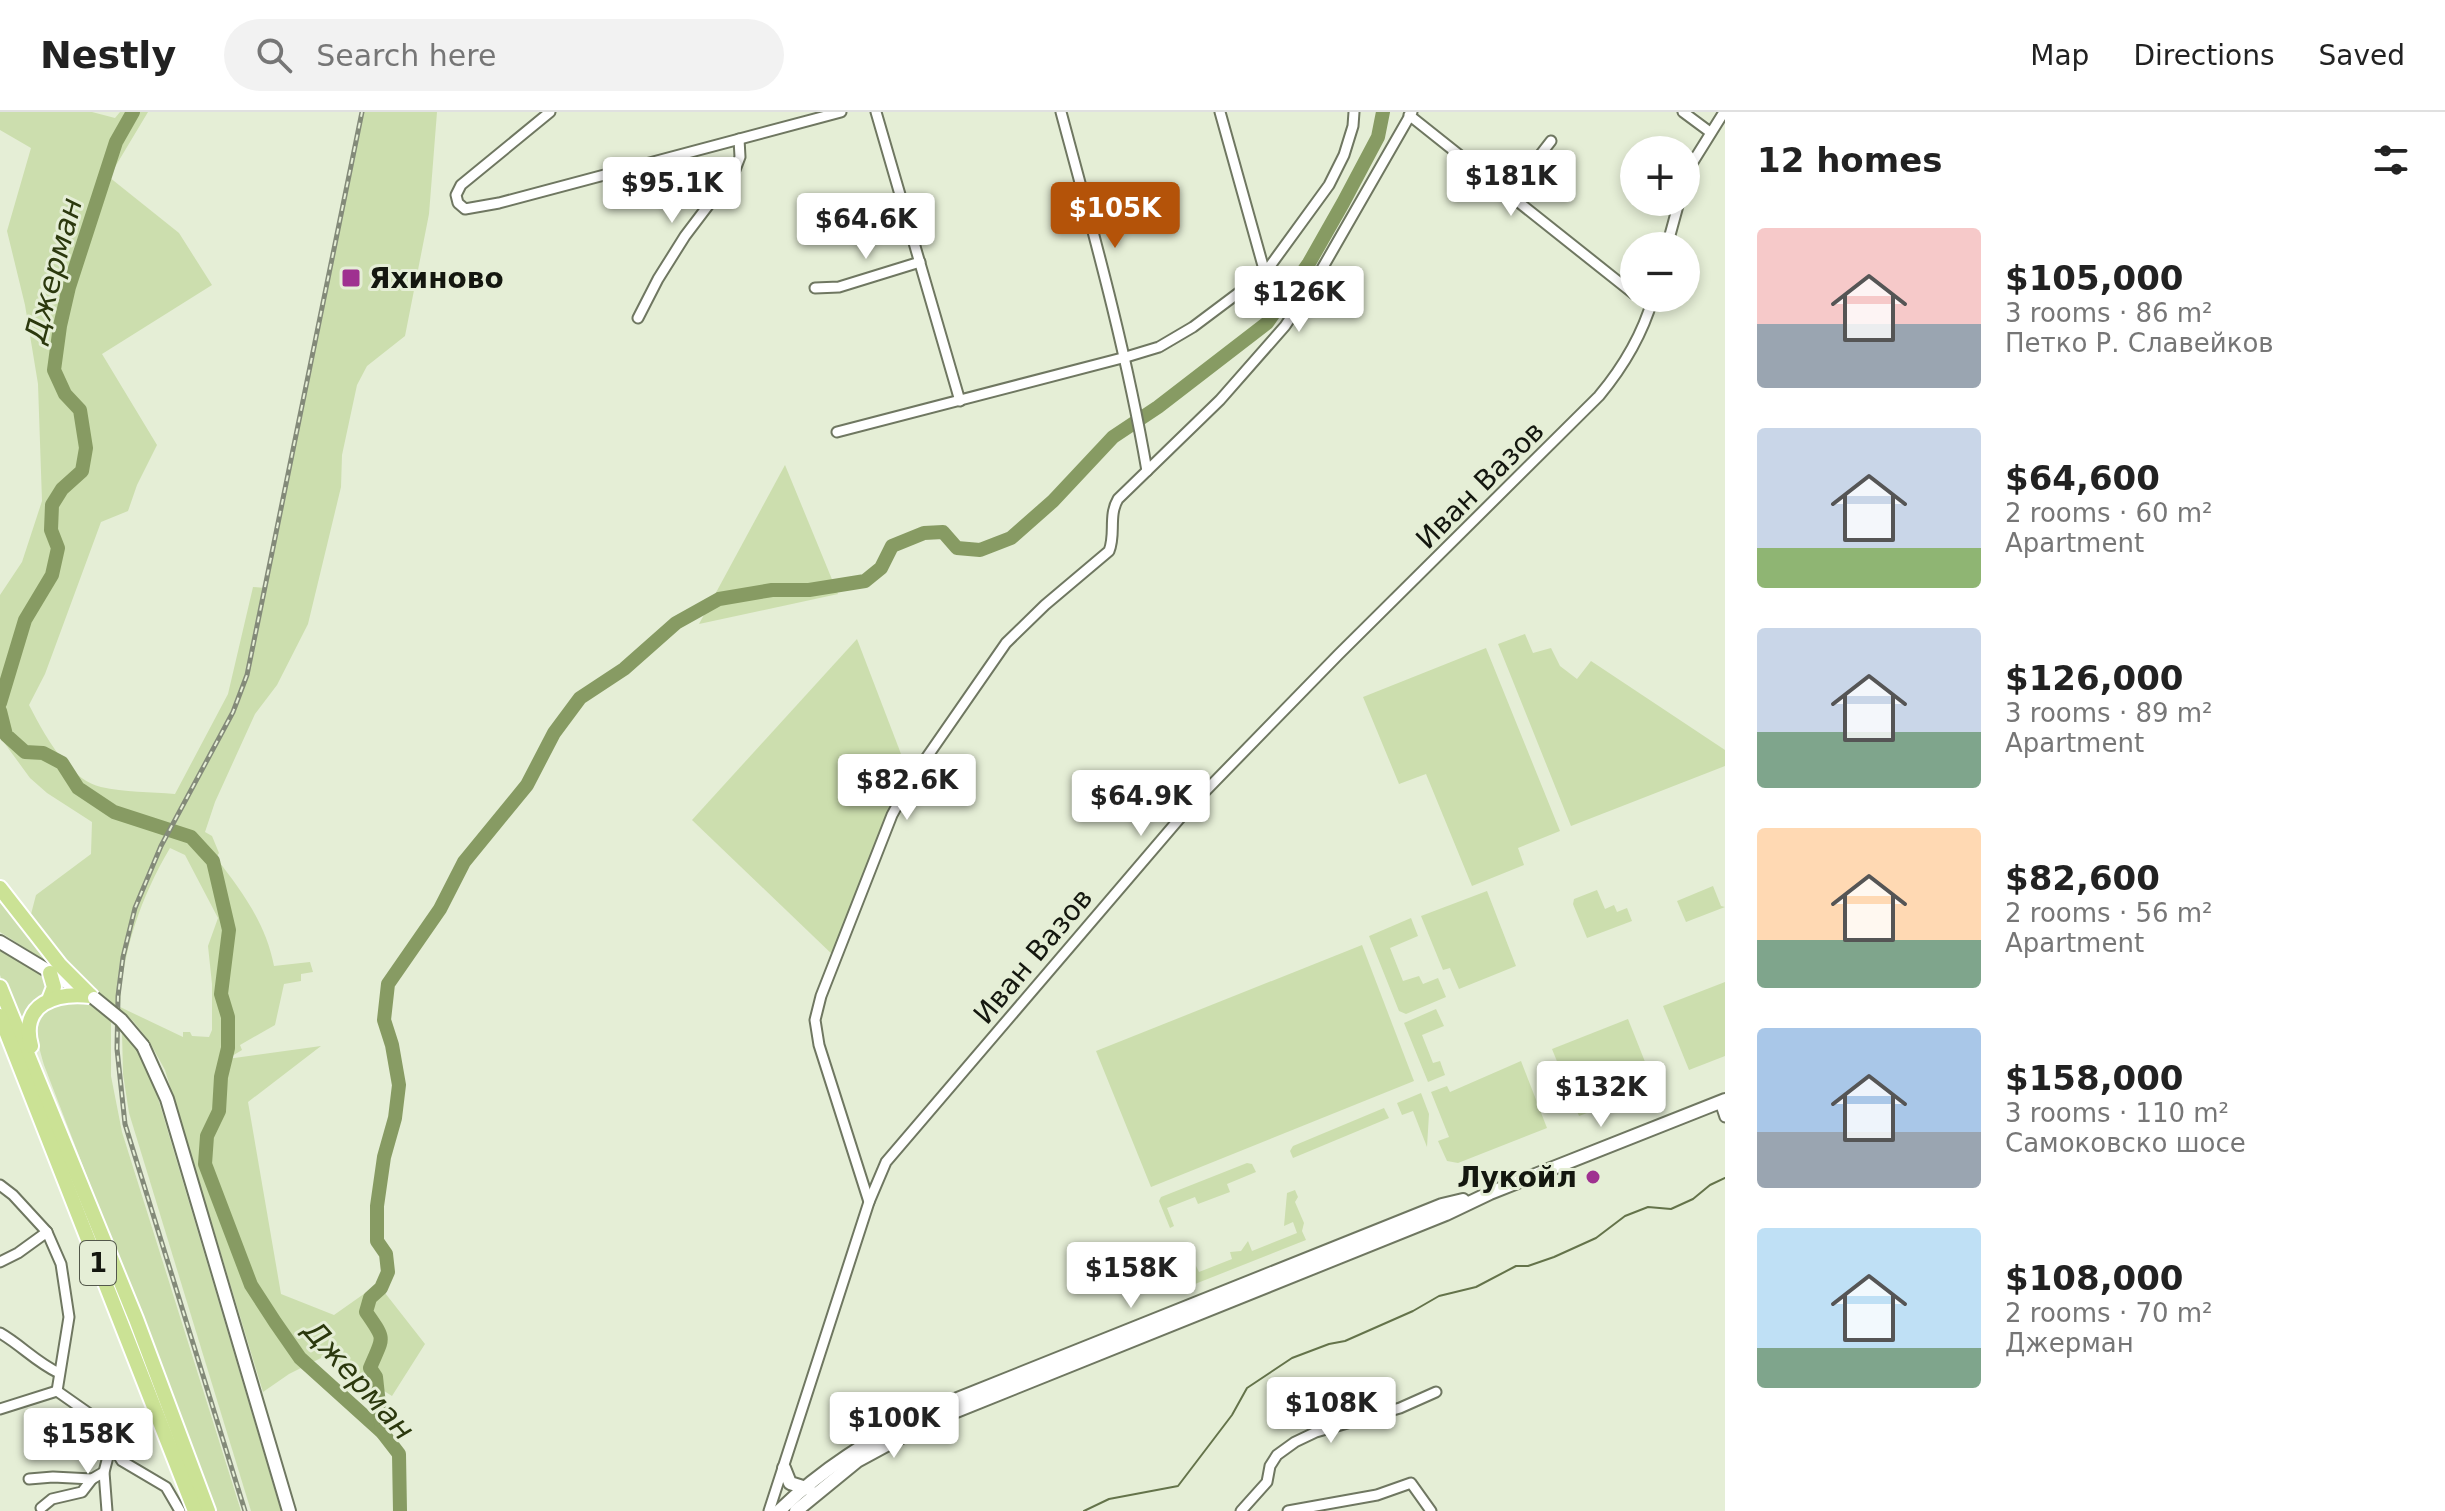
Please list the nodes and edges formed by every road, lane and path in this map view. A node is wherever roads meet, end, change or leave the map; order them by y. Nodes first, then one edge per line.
1 (550, 112) edge
2 (841, 112) edge
3 (876, 112) edge
4 (1061, 112) edge
5 (1220, 112) edge
6 (1354, 112) edge
7 (1683, 112) edge
8 (1724, 112) edge
9 (1410, 114) edge
10 (1710, 132) junction
11 (739, 139) junction
12 (1551, 141) dead end
13 (1700, 149) edge
14 (1509, 195) junction
15 (920, 262) junction
16 (1265, 273) junction
17 (1620, 283) edge
18 (815, 288) dead end
19 (1647, 312) edge
20 (638, 318) dead end
21 (1126, 357) junction
22 (960, 401) junction
23 (837, 432) dead end
24 (1147, 471) junction
25 (0, 888) edge
26 (0, 942) edge
27 (50, 973) junction
28 (0, 987) edge
29 (92, 997) junction
30 (49, 1000) junction
31 (0, 1016) edge
32 (43, 1089) junction
33 (1722, 1101) edge
34 (1725, 1117) edge
35 (0, 1185) edge
36 (1490, 1193) junction
37 (869, 1202) junction
38 (47, 1232) junction
39 (0, 1262) edge
40 (0, 1333) edge
41 (59, 1373) junction
42 (57, 1391) junction
43 (1436, 1392) dead end
44 (0, 1409) edge
45 (111, 1445) junction
46 (784, 1468) junction
47 (104, 1472) junction
48 (29, 1479) dead end
49 (92, 1479) junction
50 (802, 1488) junction
51 (818, 1491) junction
52 (82, 1492) junction
53 (72, 1501) dead end
54 (41, 1508) dead end
55 (107, 1511) edge
56 (180, 1511) edge
57 (195, 1511) edge
58 (208, 1511) edge
59 (289, 1511) edge
60 (769, 1511) edge
61 (779, 1511) edge
62 (796, 1511) edge
63 (1241, 1511) edge
64 (1288, 1511) edge
65 (1431, 1511) edge

1 - 11 street
2 - 11 street
3 - 15 street
4 - 21 street
5 - 16 street
6 - 16 street
7 - 10 street
8 - 10 street
9 - 14 street
9 - 24 street
10 - 13 street
11 - 20 street
12 - 14 street
14 - 17 street
15 - 18 street
15 - 22 street
16 - 21 street
19 - 37 street, Иван Вазов
21 - 22 street
21 - 24 street
22 - 23 street
24 - 37 street
25 - 29 main road
26 - 27 main road
27 - 29 main road
27 - 30 main road
28 - 32 main road, 1
29 - 30 main road
29 - 59 main road, bridge
30 - 32 main road
31 - 57 main road, 1
32 - 58 main road, 1
33 - 34 street
33 - 36 main road
35 - 38 street
36 - 50 main road
36 - 51 main road
37 - 46 street, Иван Вазов
38 - 39 street
38 - 41 street
40 - 41 street
41 - 42 street
42 - 44 street
42 - 45 street
43 - 63 street
45 - 47 street
45 - 56 street
46 - 50 main road
46 - 60 street, Иван Вазов
47 - 49 street
47 - 55 street
48 - 49 street
49 - 52 street
50 - 51 main road
50 - 61 main road
51 - 62 main road
52 - 53 street
52 - 54 street
64 - 65 street

